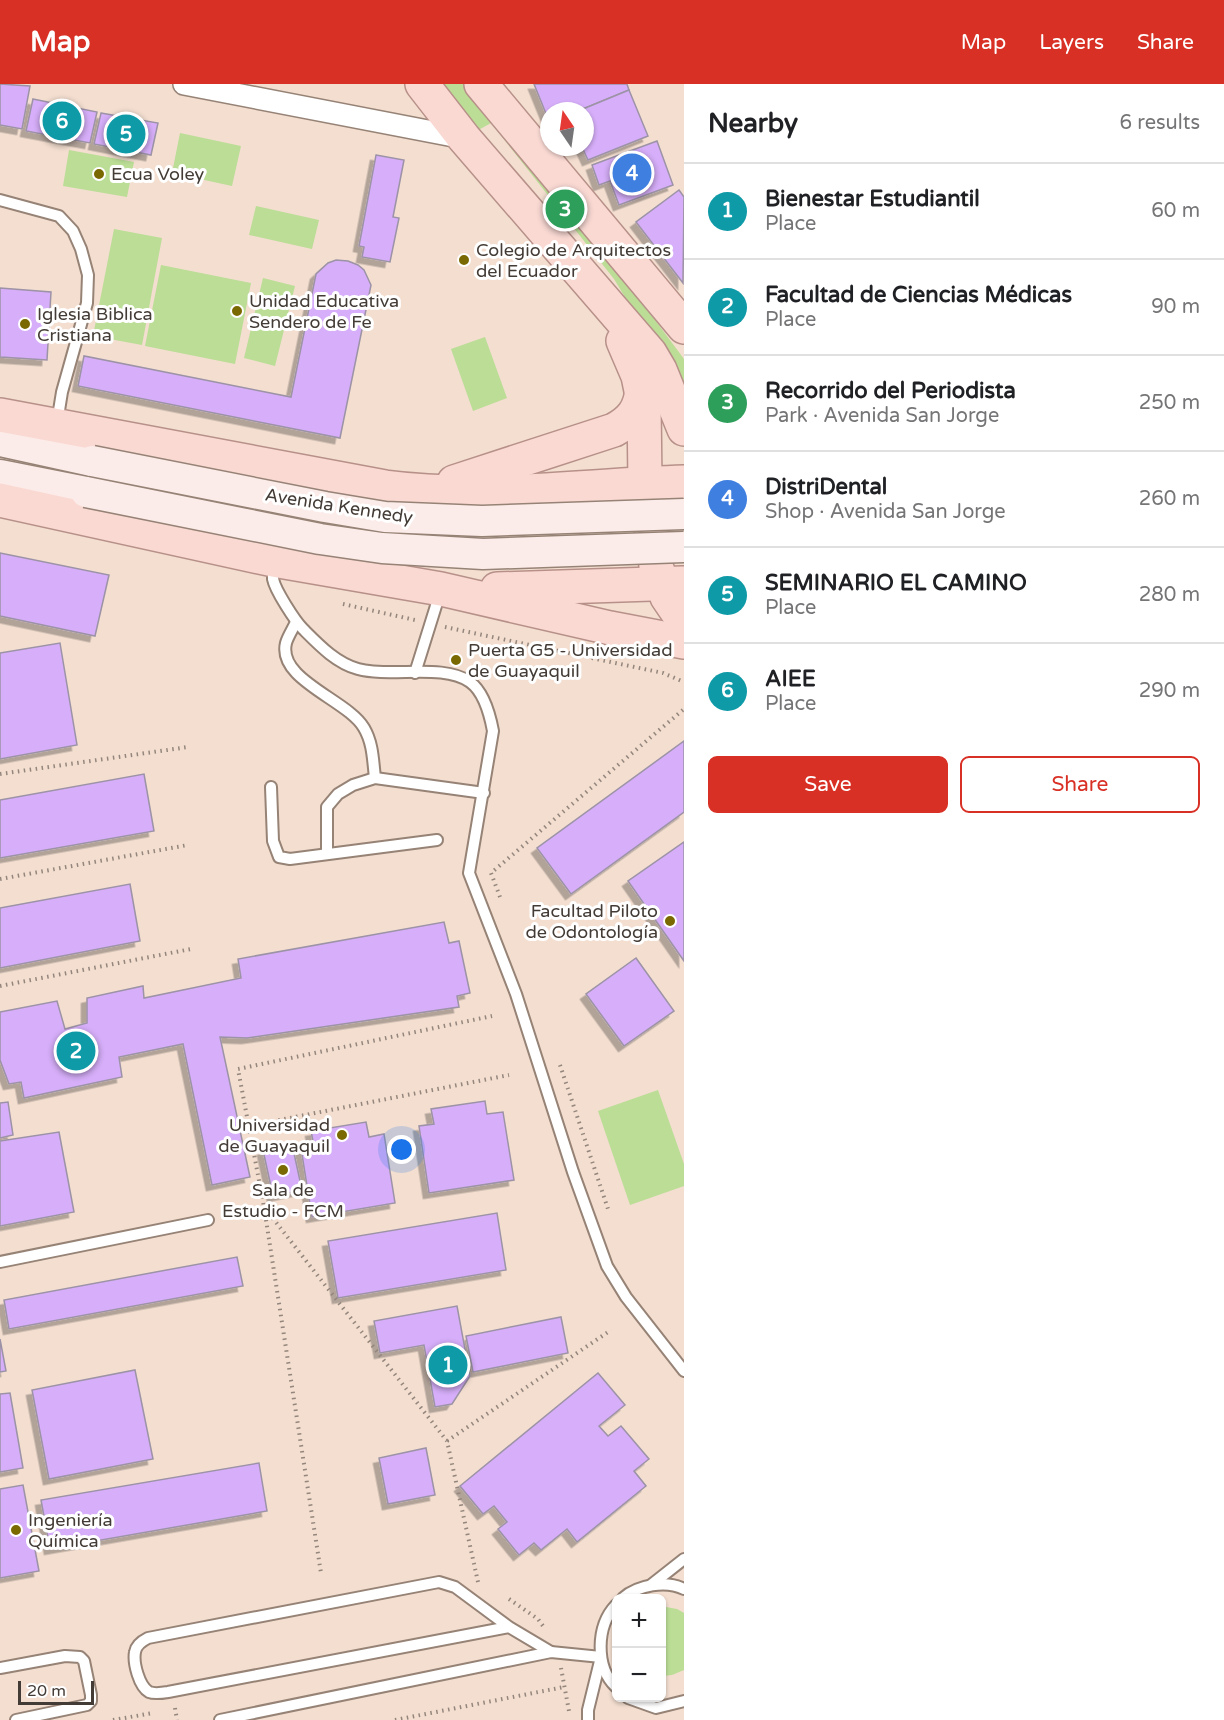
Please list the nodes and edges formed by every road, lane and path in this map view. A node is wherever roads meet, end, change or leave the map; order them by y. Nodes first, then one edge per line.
1 (184, 84) edge
2 (422, 84) edge
3 (481, 84) edge
4 (464, 138) junction
5 (0, 200) edge
6 (604, 299) junction
7 (684, 327) edge
8 (642, 390) junction
9 (0, 415) edge
10 (56, 426) junction
11 (684, 429) edge
12 (0, 441) edge
13 (0, 475) edge
14 (684, 482) edge
15 (645, 483) junction
16 (385, 487) junction
17 (535, 491) junction
18 (0, 500) edge
19 (684, 514) edge
20 (684, 547) edge
21 (273, 560) junction
22 (673, 584) edge
23 (441, 589) junction
24 (538, 589) junction
25 (296, 622) junction
26 (684, 622) edge
27 (684, 642) edge
28 (415, 673) junction
29 (684, 709) edge
30 (188, 747) dead end
31 (0, 774) edge
32 (375, 778) junction
33 (271, 787) dead end
34 (484, 793) junction
35 (437, 840) dead end
36 (188, 845) dead end
37 (327, 854) junction
38 (0, 879) edge
39 (503, 906) dead end
40 (191, 950) dead end
41 (0, 986) edge
42 (492, 1016) dead end
43 (558, 1060) dead end
44 (509, 1075) dead end
45 (249, 1126) junction
46 (264, 1207) junction
47 (610, 1215) dead end
48 (208, 1220) joint
49 (0, 1262) edge
50 (611, 1330) dead end
51 (684, 1371) edge
52 (447, 1441) junction
53 (684, 1559) edge
54 (321, 1573) dead end
55 (478, 1582) dead end
56 (651, 1585) junction
57 (684, 1589) edge
58 (628, 1594) edge
59 (612, 1610) edge
60 (509, 1627) junction
61 (551, 1652) junction
62 (601, 1657) junction
63 (0, 1668) edge
64 (612, 1682) edge
65 (564, 1687) dead end
66 (684, 1701) edge
67 (639, 1702) edge
68 (175, 1708) dead end
69 (16, 1720) edge
70 (177, 1720) edge
71 (220, 1720) edge
72 (395, 1720) edge
73 (588, 1720) edge

1 - 4 street
2 - 4 main road
3 - 7 main road
4 - 6 main road
5 - 10 lane
6 - 8 main road
6 - 11 main road
8 - 15 main road
8 - 16 main road
9 - 10 main road
10 - 16 main road
12 - 19 main road, Avenida Kennedy, bridge
13 - 20 main road, Avenida Kennedy, bridge
14 - 15 main road
15 - 17 main road
15 - 22 main road
16 - 17 main road
17 - 24 main road
18 - 21 main road
21 - 23 main road
21 - 25 lane
22 - 24 main road
22 - 26 main road
23 - 24 main road
23 - 27 main road
23 - 28 lane
25 - 28 lane
25 - 32 lane
28 - 34 lane
29 - 39 path
30 - 31 path
32 - 34 lane
32 - 37 lane
33 - 37 lane
34 - 51 lane
35 - 37 lane
36 - 38 path
40 - 41 path
42 - 45 path
43 - 47 path
44 - 45 path
45 - 46 path
46 - 48 path
46 - 52 path
46 - 54 path
48 - 49 lane
50 - 52 path
52 - 55 path
53 - 56 lane
56 - 57 lane
56 - 58 lane
59 - 62 lane
60 - 60 lane
60 - 61 lane
61 - 62 lane
61 - 71 lane
62 - 64 lane
62 - 73 lane
63 - 69 lane
65 - 72 path
66 - 67 lane
68 - 70 path

